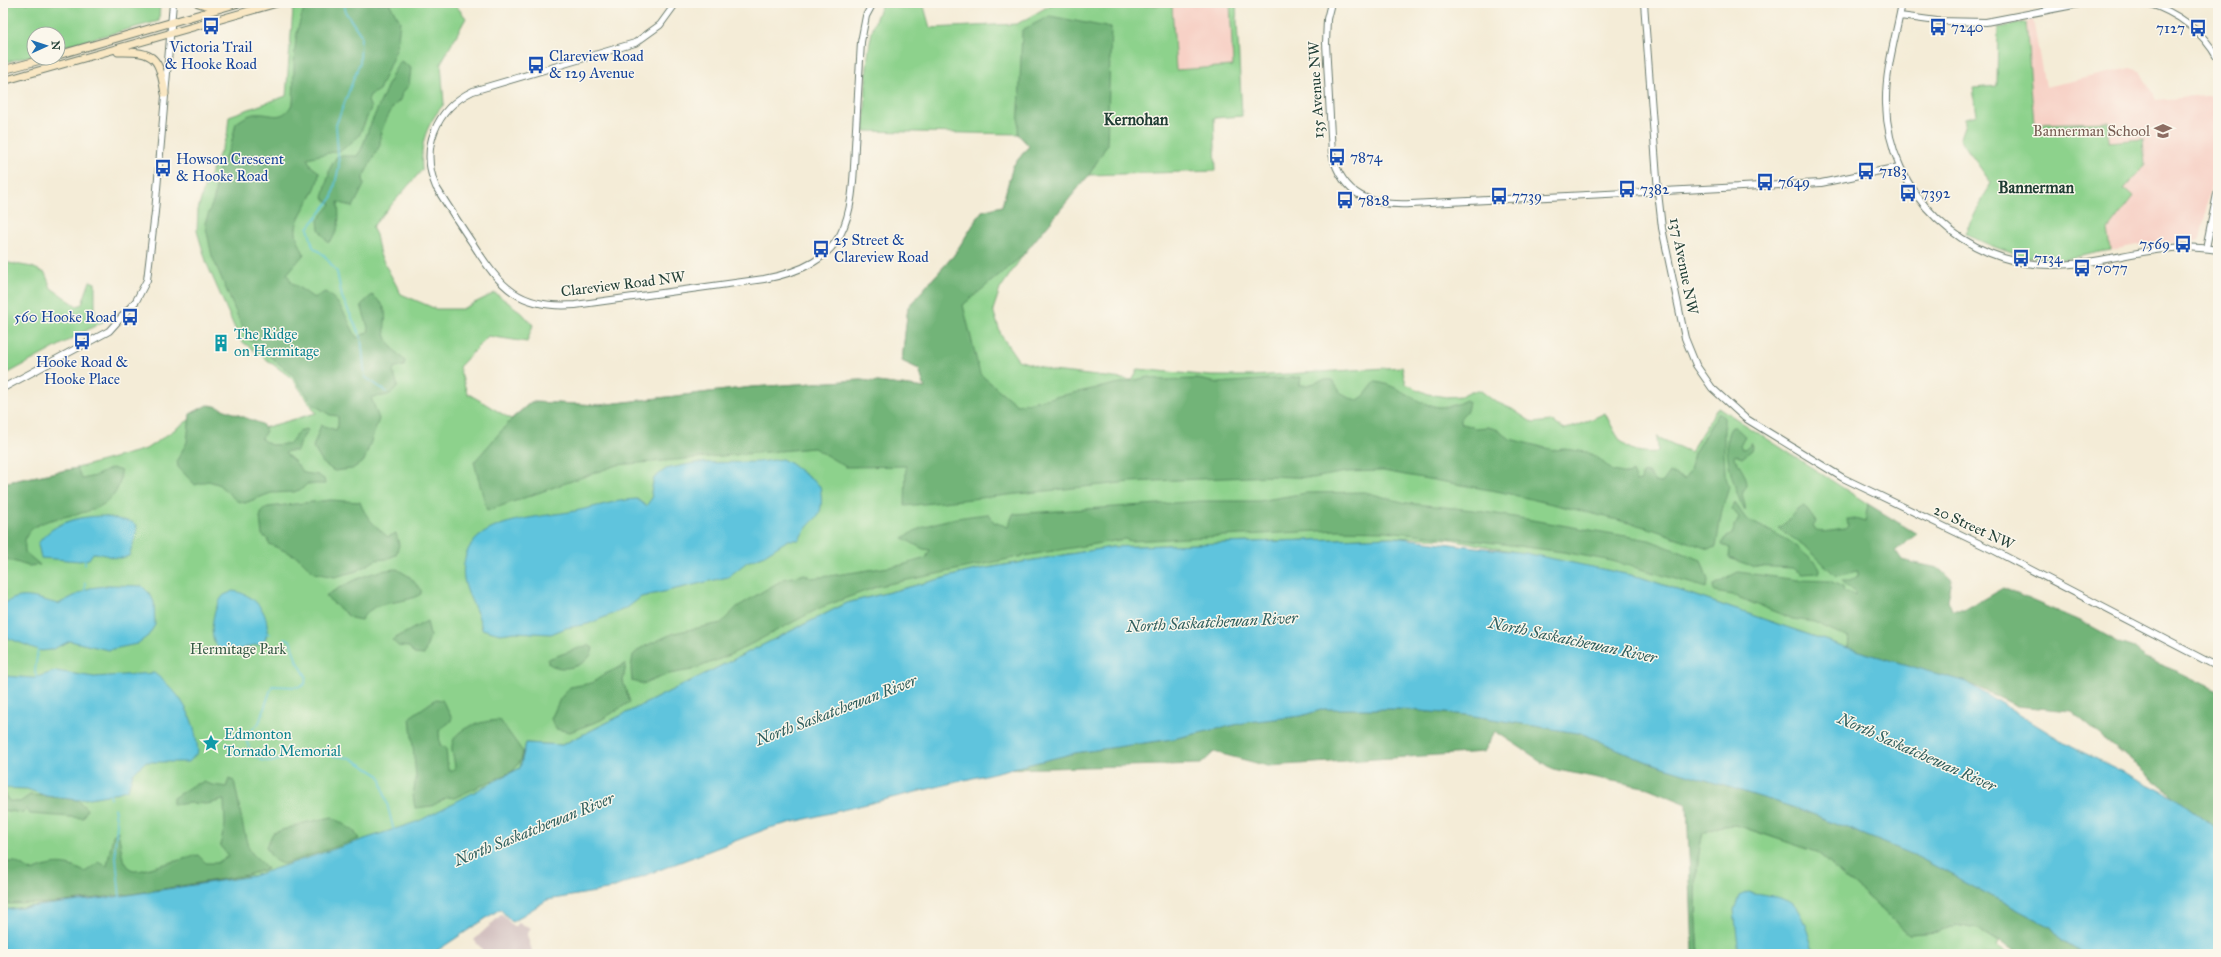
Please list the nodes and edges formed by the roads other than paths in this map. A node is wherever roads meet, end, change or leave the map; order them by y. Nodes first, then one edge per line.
1 (173, 3) edge
2 (198, 3) edge
3 (235, 3) edge
4 (239, 3) edge
5 (277, 3) edge
6 (676, 3) edge
7 (873, 3) edge
8 (1331, 3) edge
9 (1644, 3) edge
10 (1902, 3) edge
11 (2084, 3) edge
12 (2146, 3) edge
13 (1900, 16) junction
14 (171, 23) junction
15 (170, 34) junction
16 (108, 52) junction
17 (66, 53) edge
18 (2218, 59) edge
19 (26, 64) edge
20 (3, 70) edge
21 (3, 81) edge
22 (165, 94) junction
23 (1899, 167) junction
24 (2218, 189) edge
25 (1658, 192) junction
26 (2206, 248) junction
27 (2218, 250) edge
28 (3, 388) edge
29 (1724, 401) joint
30 (2218, 667) edge

1 - 14 street
2 - 3 main road
4 - 14 main road
5 - 15 main road
6 - 7 street, Clareview Road NW
8 - 25 street, 135 Avenue NW
9 - 25 street, 137 Avenue NW
10 - 13 street
11 - 13 street
12 - 18 street
13 - 23 street
14 - 15 street
14 - 17 main road
15 - 16 main road
15 - 22 street
16 - 21 main road
16 - 22 main road
19 - 20 main road
22 - 28 street
23 - 25 street
23 - 26 street
24 - 26 street
25 - 29 street, 137 Avenue NW
26 - 27 street
29 - 30 street, 20 Street NW

